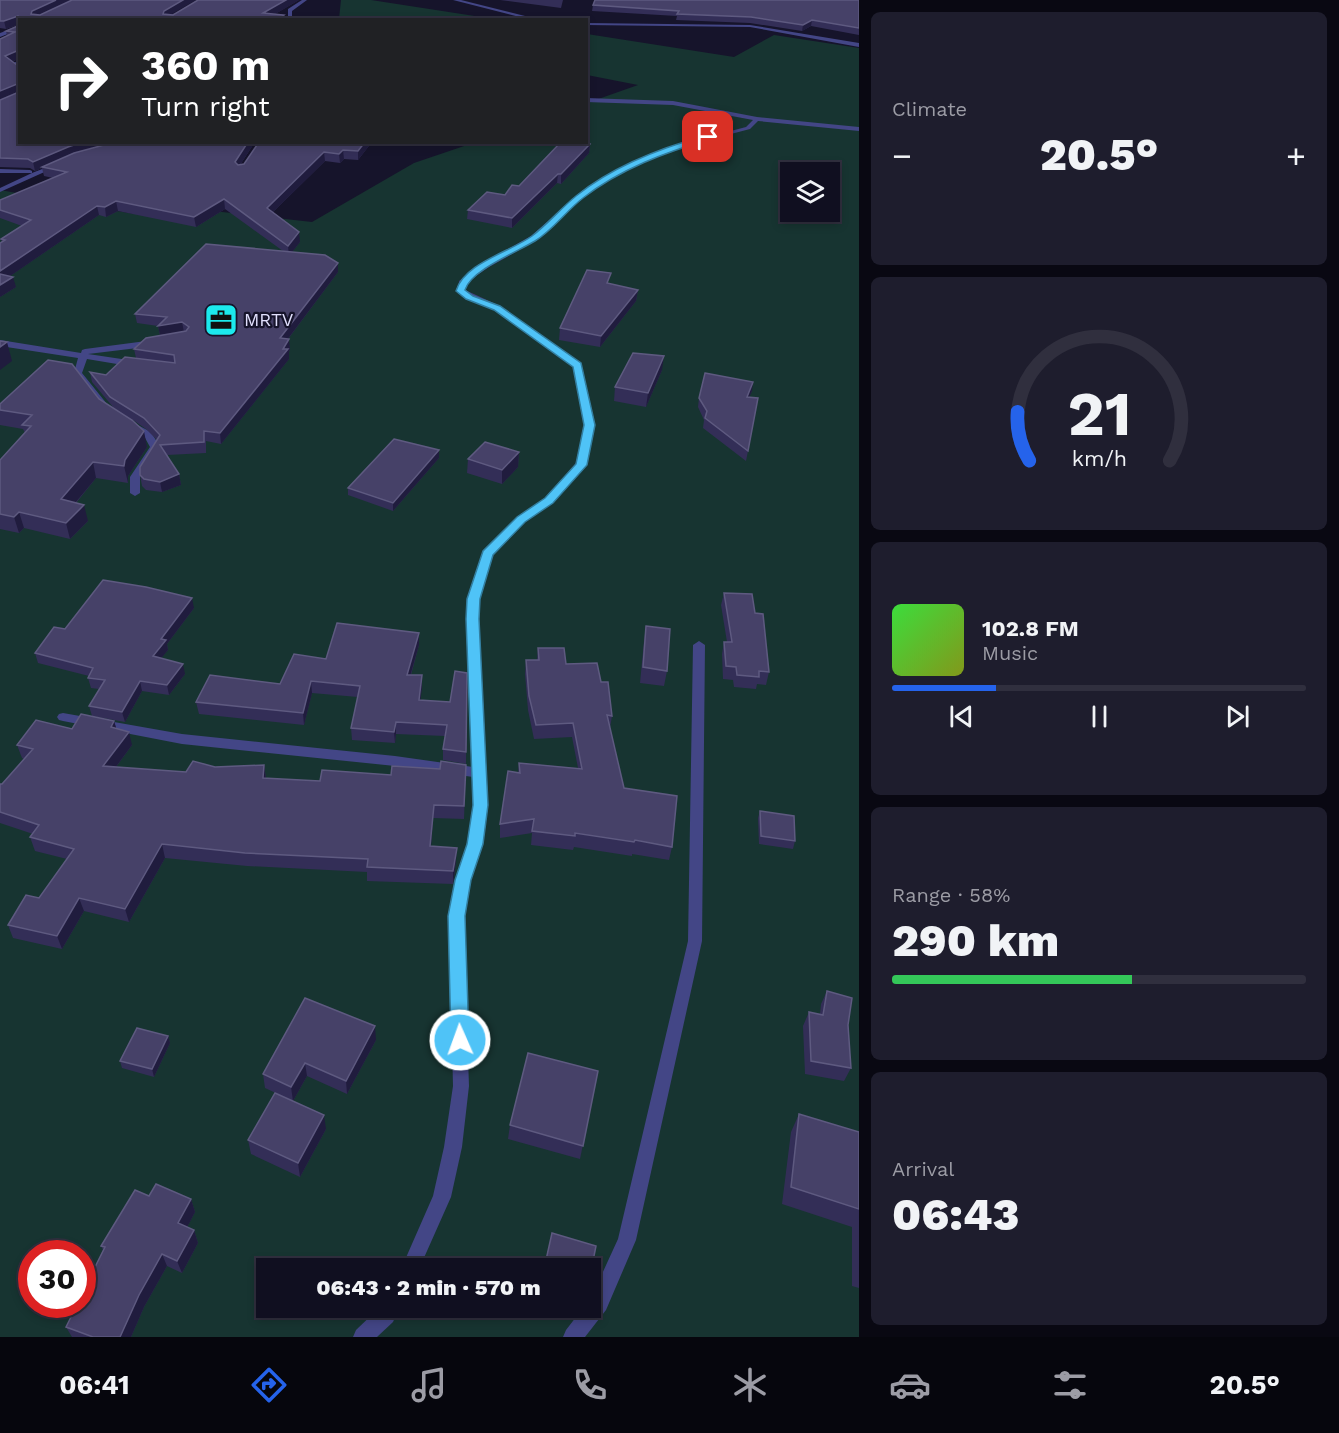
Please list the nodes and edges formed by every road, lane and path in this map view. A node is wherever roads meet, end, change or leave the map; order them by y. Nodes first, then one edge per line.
1 (305, 0) edge
2 (455, 0) edge
3 (290, 18) edge
4 (531, 18) edge
5 (588, 24) edge
6 (18, 28) edge
7 (0, 35) edge
8 (859, 45) edge
9 (588, 100) edge
10 (757, 119) junction
11 (859, 129) edge
12 (64, 162) edge
13 (51, 167) junction
14 (0, 171) edge
15 (0, 177) edge
16 (4, 188) edge
17 (163, 341) edge
18 (0, 343) edge
19 (69, 354) junction
20 (83, 357) junction
21 (150, 366) edge
22 (135, 493) dead end
23 (699, 645) dead end
24 (63, 717) dead end
25 (480, 773) junction
26 (415, 1258) edge
27 (383, 1318) edge
28 (363, 1337) edge
29 (573, 1337) edge

1 - 3 street
2 - 4 street
5 - 8 street
6 - 7 street
9 - 10 street
10 - 11 street
10 - 25 street
12 - 13 street
13 - 14 street
13 - 16 street
15 - 16 street
17 - 19 street
18 - 19 street
19 - 20 street
20 - 21 street
20 - 22 street
23 - 29 street
24 - 25 street
25 - 26 street
27 - 28 street

